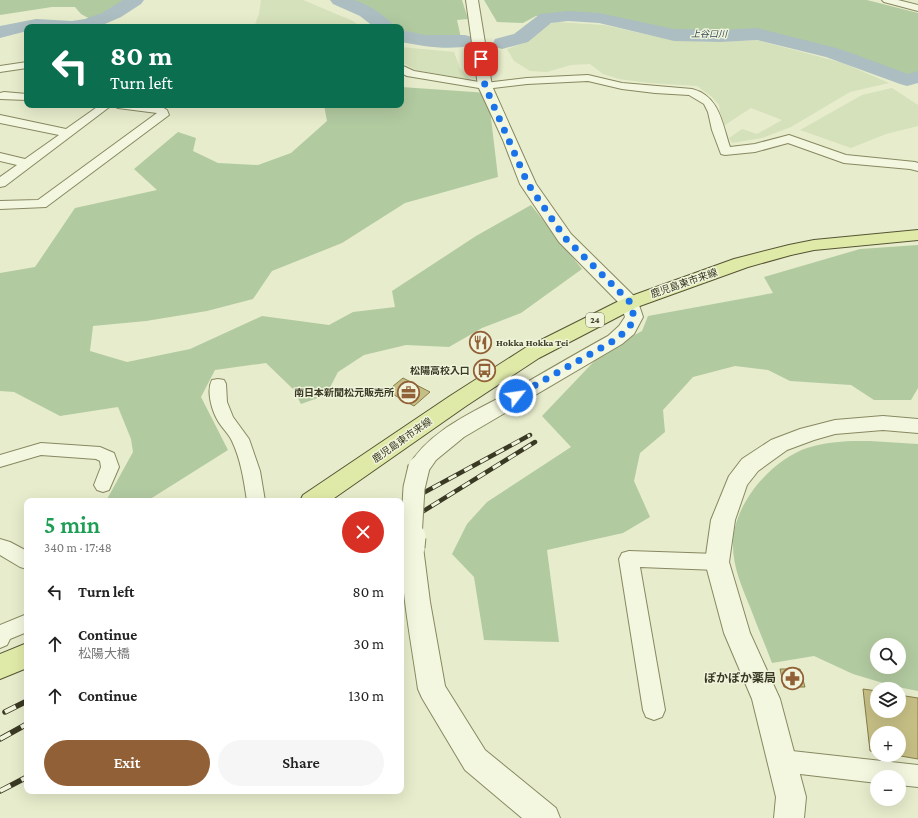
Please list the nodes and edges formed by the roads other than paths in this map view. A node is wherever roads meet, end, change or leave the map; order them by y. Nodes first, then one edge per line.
1 (472, 0) edge
2 (887, 0) edge
3 (918, 8) edge
4 (24, 65) edge
5 (0, 69) edge
6 (404, 70) edge
7 (485, 86) junction
8 (0, 96) edge
9 (24, 97) edge
10 (103, 108) edge
11 (142, 108) edge
12 (0, 120) edge
13 (68, 133) junction
14 (0, 157) edge
15 (26, 163) junction
16 (918, 167) edge
17 (0, 183) edge
18 (0, 205) edge
19 (918, 235) edge
20 (630, 302) junction
21 (218, 384) dead end
22 (918, 426) edge
23 (0, 461) edge
24 (103, 485) dead end
25 (256, 498) edge
26 (316, 498) edge
27 (0, 547) edge
28 (24, 559) edge
29 (717, 562) junction
30 (24, 624) edge
31 (0, 639) edge
32 (24, 656) edge
33 (0, 667) edge
34 (654, 710) dead end
35 (782, 761) junction
36 (918, 776) edge
37 (545, 818) edge
38 (789, 818) edge

1 - 7 street
2 - 3 street
4 - 5 street
6 - 7 street
7 - 16 street
7 - 20 street
8 - 9 street
10 - 13 street
11 - 18 street
12 - 13 street
13 - 15 street
14 - 15 street
15 - 17 street
19 - 20 main road, 鹿児島東市来線 / 24
20 - 26 main road, 鹿児島東市来線 / 24
20 - 37 street, bridge
21 - 25 street
22 - 29 street
23 - 24 street
27 - 28 street
29 - 34 street
29 - 35 street
30 - 31 street
32 - 33 main road
35 - 36 street
35 - 38 street

